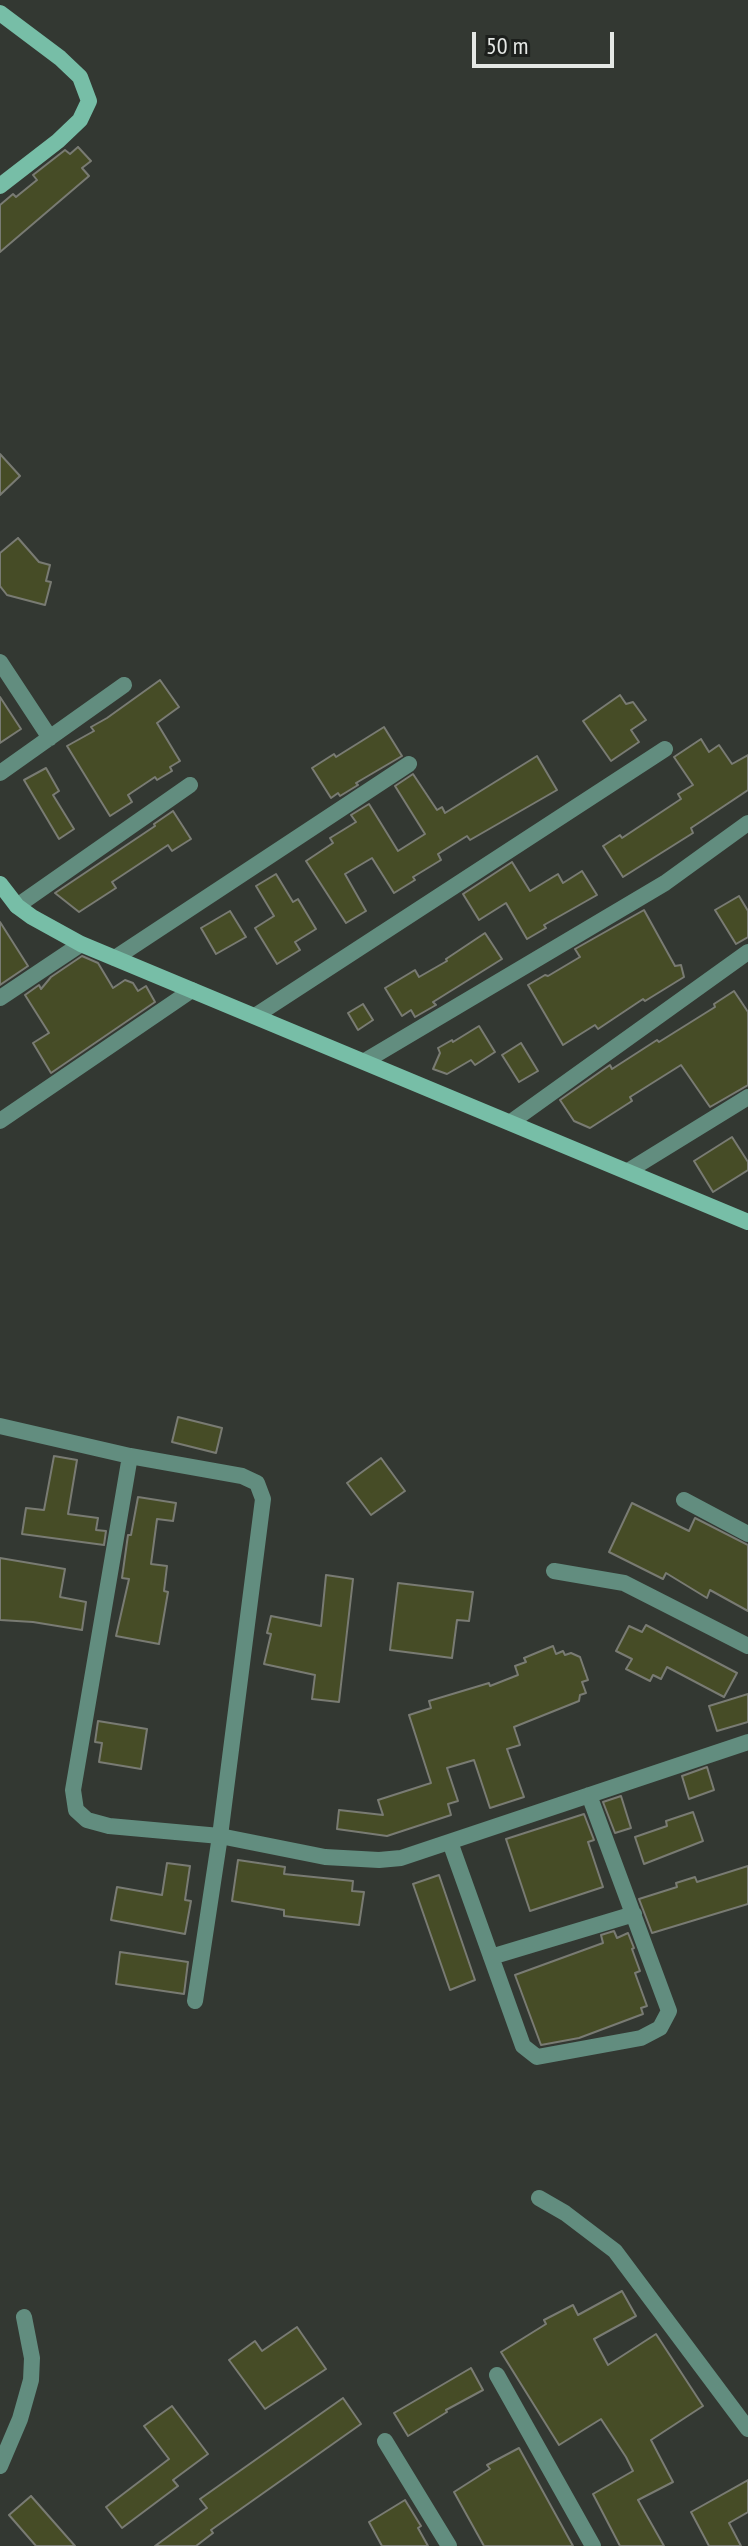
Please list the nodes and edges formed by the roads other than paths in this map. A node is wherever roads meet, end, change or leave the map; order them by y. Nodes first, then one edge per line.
1 (0, 13) edge
2 (0, 186) edge
3 (0, 662) edge
4 (124, 685) dead end
5 (50, 738) junction
6 (665, 749) dead end
7 (409, 764) dead end
8 (0, 773) edge
9 (190, 785) dead end
10 (748, 823) edge
11 (0, 884) edge
12 (17, 906) junction
13 (81, 944) junction
14 (748, 952) edge
15 (115, 958) junction
16 (192, 990) junction
17 (0, 998) edge
18 (255, 1016) junction
19 (365, 1061) junction
20 (748, 1097) edge
21 (0, 1121) edge
22 (511, 1122) junction
23 (628, 1171) junction
24 (748, 1222) edge
25 (0, 1426) edge
26 (130, 1456) junction
27 (684, 1500) dead end
28 (748, 1534) edge
29 (554, 1571) dead end
30 (748, 1646) edge
31 (748, 1742) edge
32 (589, 1795) junction
33 (220, 1836) junction
34 (450, 1842) junction
35 (634, 1914) junction
36 (491, 1957) junction
37 (195, 2001) dead end
38 (539, 2198) dead end
39 (24, 2317) dead end
40 (497, 2375) dead end
41 (748, 2429) edge
42 (385, 2441) dead end
43 (0, 2466) edge
44 (449, 2546) edge
45 (593, 2546) edge

1 - 2 street
3 - 5 street
4 - 5 street
5 - 8 street
6 - 18 street
7 - 15 street
9 - 12 street
10 - 19 street
11 - 12 street
12 - 13 street
13 - 15 street
13 - 17 street
14 - 22 street
15 - 16 street
16 - 18 street
16 - 21 street
18 - 19 street
19 - 22 street
20 - 23 street
22 - 23 street
23 - 24 street
25 - 26 street
26 - 33 street
26 - 33 street
27 - 28 street
29 - 30 street
31 - 32 street
32 - 34 street
32 - 35 street
33 - 34 street
33 - 37 street
34 - 36 street
35 - 36 street
35 - 36 street
38 - 41 street
39 - 43 street
40 - 45 street
42 - 44 street

